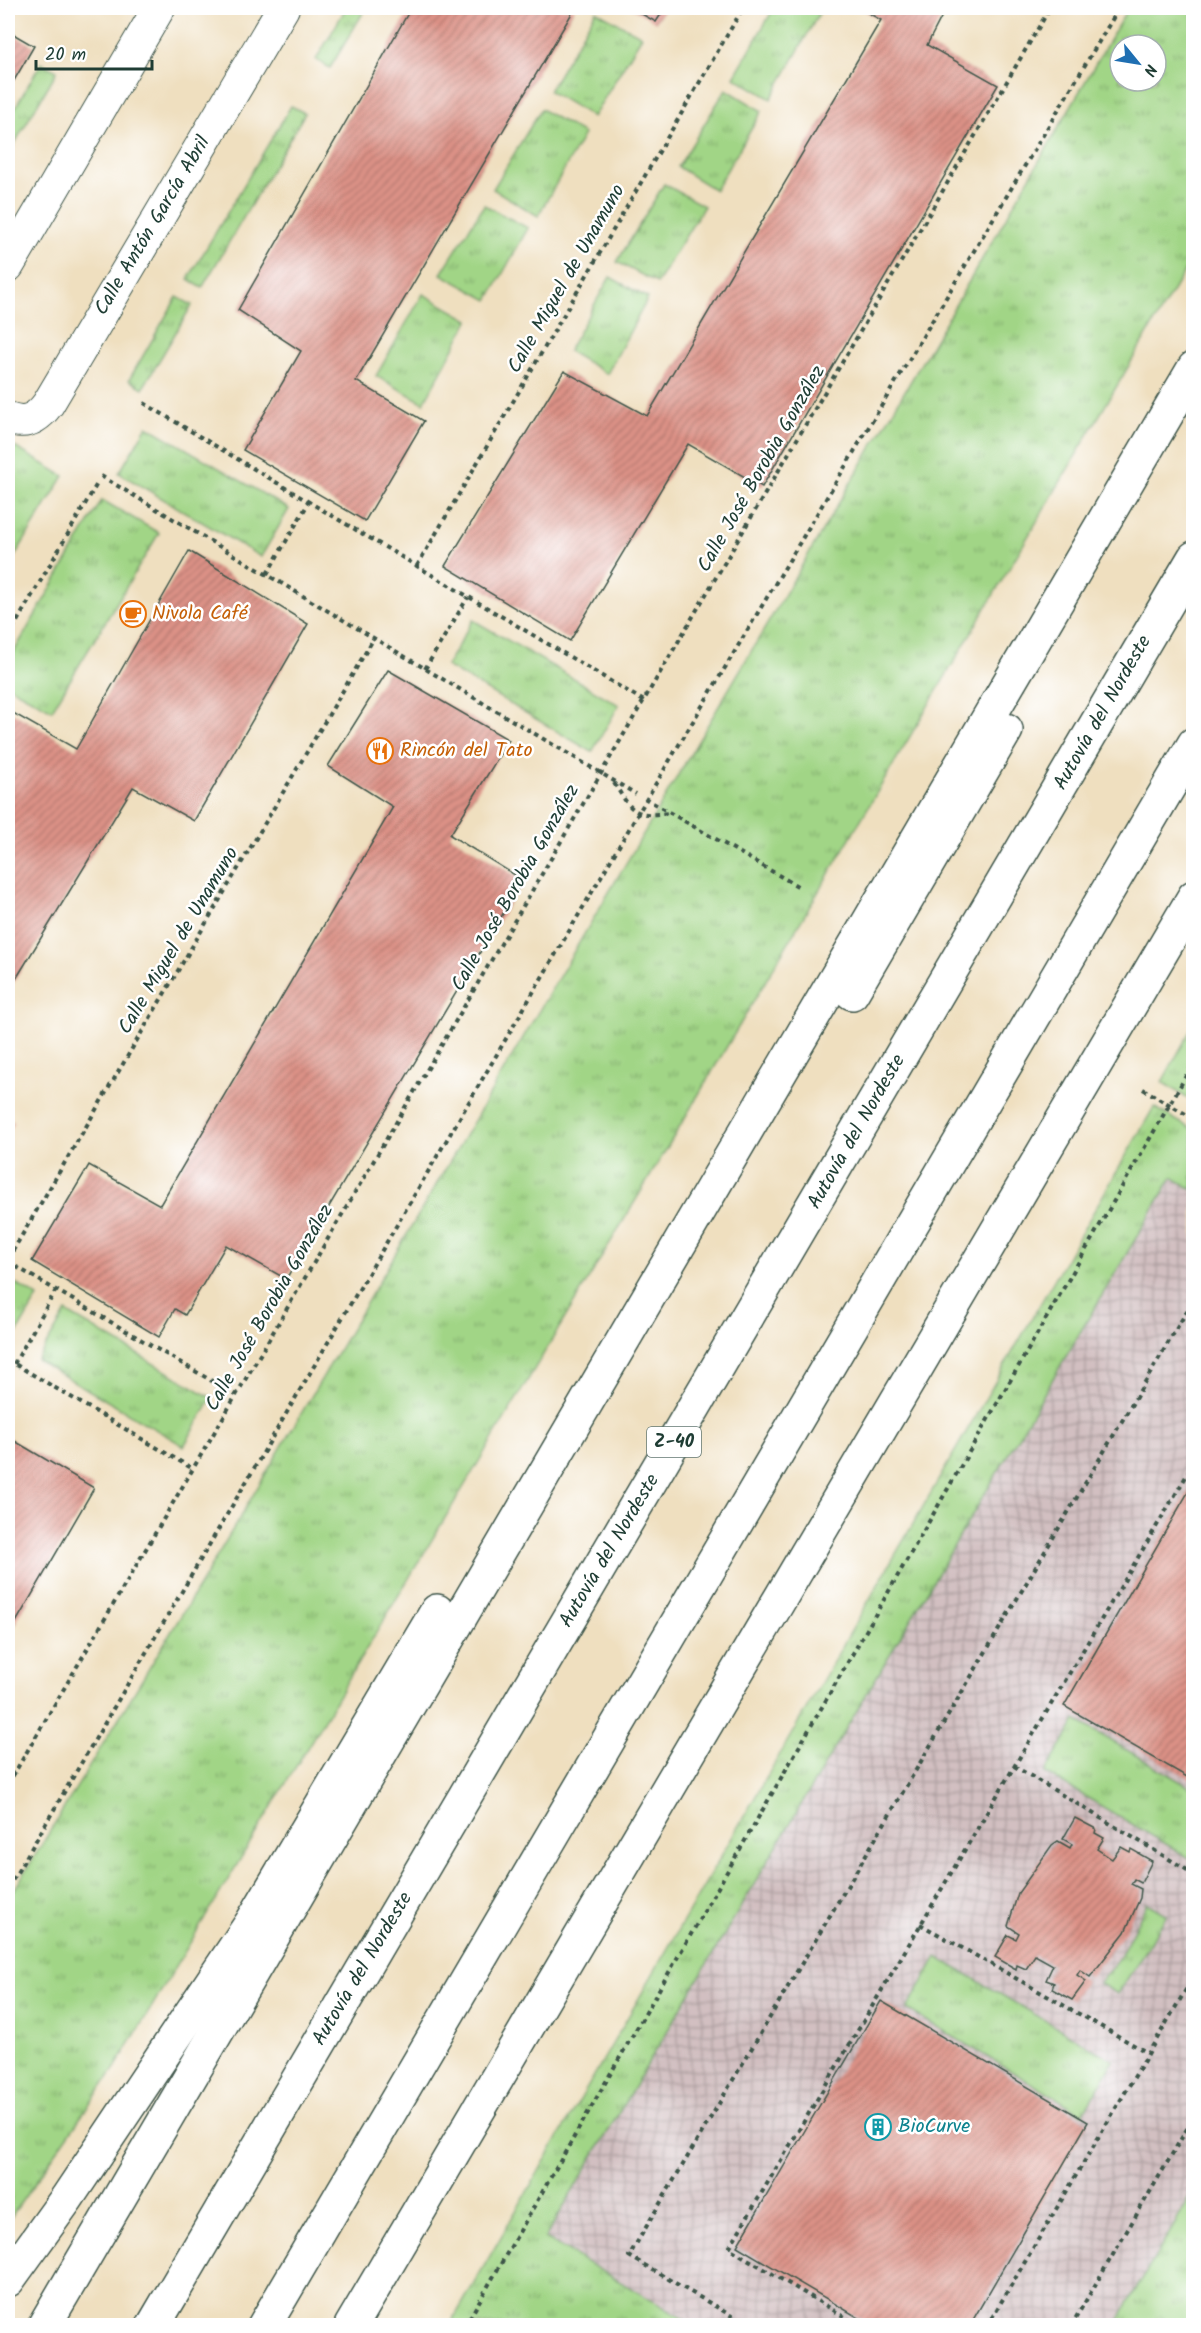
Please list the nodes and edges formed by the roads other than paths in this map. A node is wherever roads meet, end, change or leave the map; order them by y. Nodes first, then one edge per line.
1 (159, 8) edge
2 (282, 8) edge
3 (8, 266) edge
4 (1194, 368) edge
5 (1194, 410) edge
6 (8, 418) edge
7 (1194, 558) edge
8 (1194, 744) edge
9 (1194, 897) edge
10 (681, 1242) junction
11 (8, 2280) edge
12 (44, 2325) edge
13 (66, 2325) edge
14 (153, 2325) edge
15 (264, 2325) edge
16 (351, 2325) edge

1 - 3 street
2 - 6 street, Calle Antón García Abril
4 - 10 highway
5 - 13 highway
7 - 14 highway, Autovía del Nordeste / Z-40
8 - 15 highway
9 - 16 highway
10 - 11 highway
10 - 12 highway

